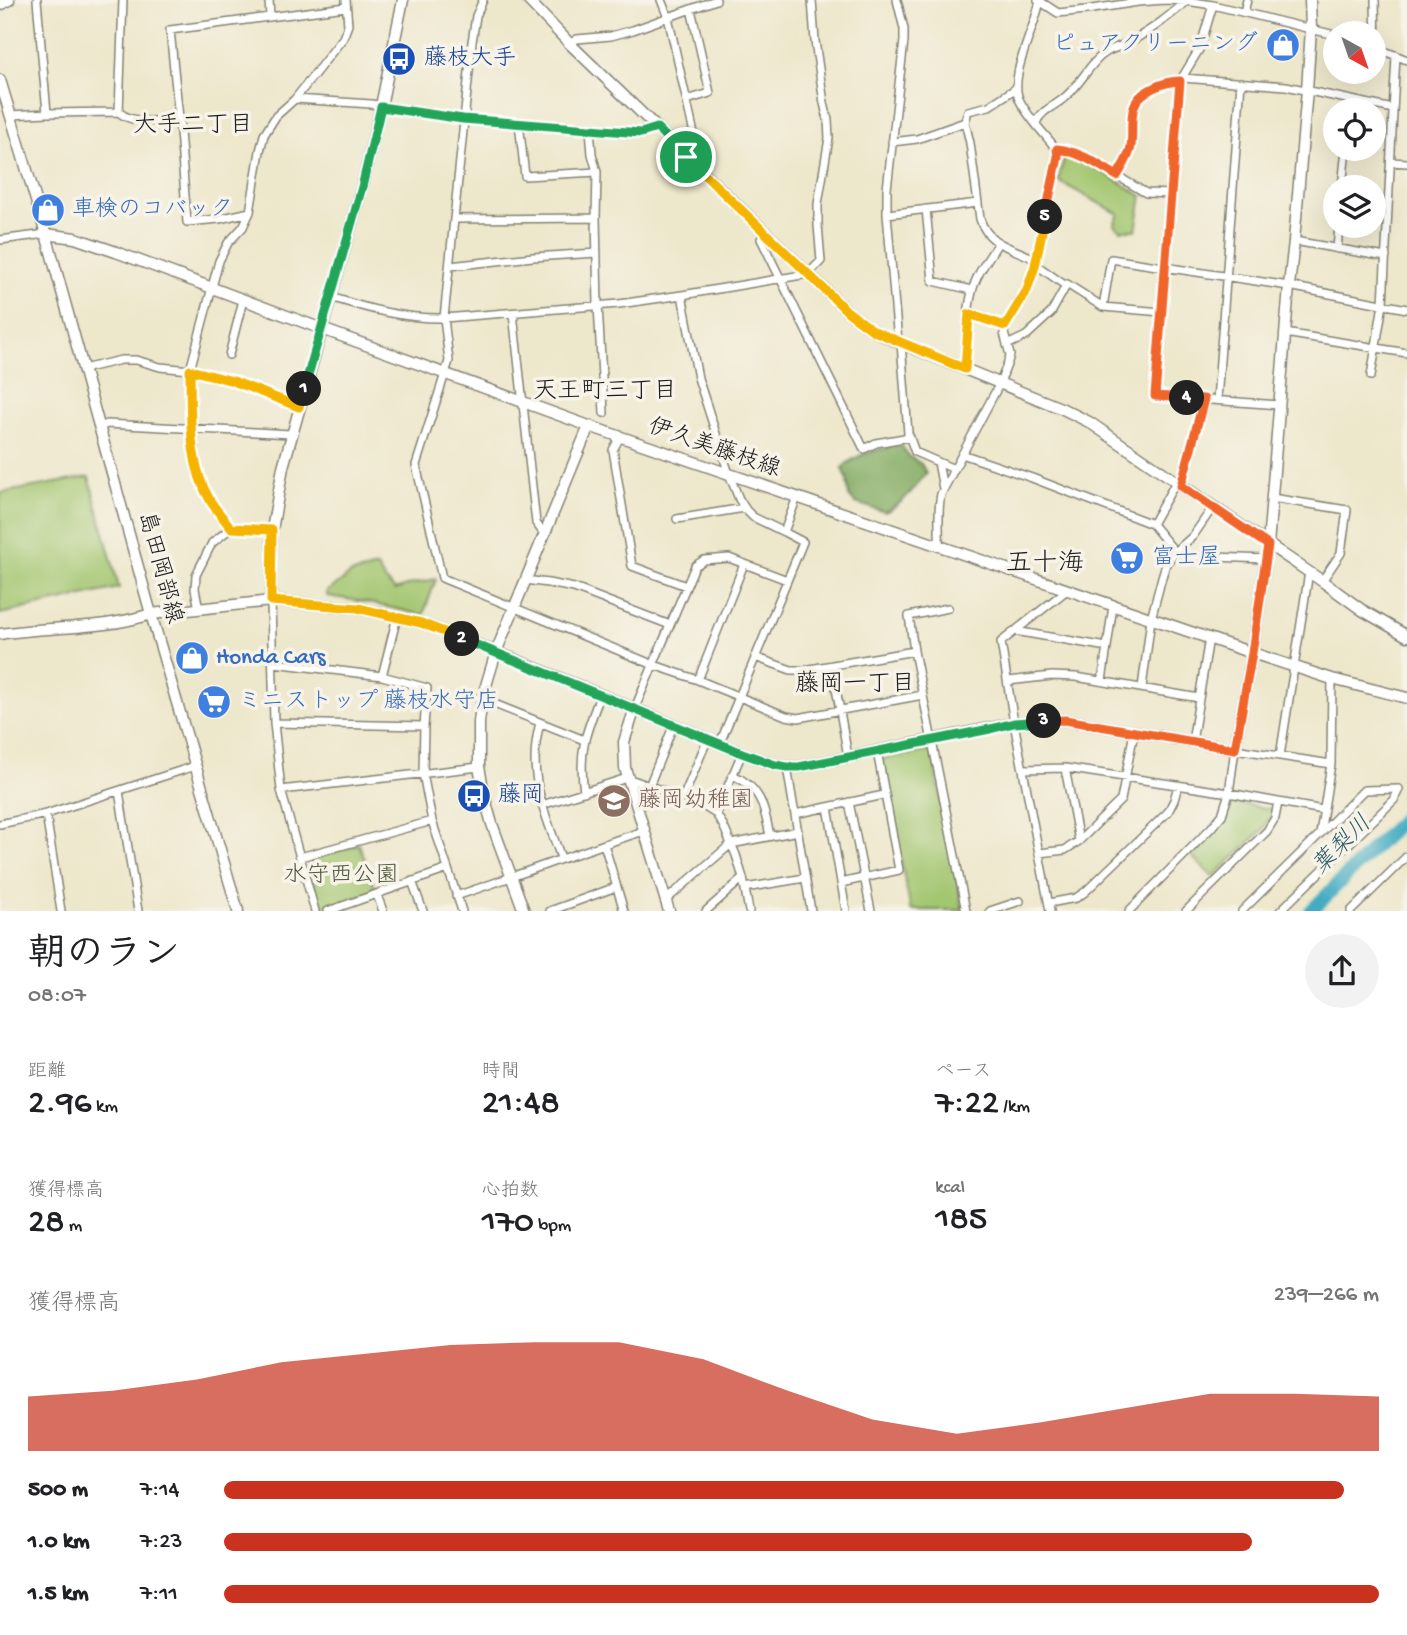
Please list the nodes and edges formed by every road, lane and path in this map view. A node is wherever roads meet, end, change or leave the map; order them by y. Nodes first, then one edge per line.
1 (9, 0) edge
2 (37, 0) edge
3 (123, 0) edge
4 (269, 0) edge
5 (403, 0) edge
6 (482, 0) edge
7 (528, 0) edge
8 (661, 0) edge
9 (716, 0) edge
10 (812, 0) edge
11 (897, 0) edge
12 (1247, 0) edge
13 (1310, 0) edge
14 (1375, 0) edge
15 (1039, 1) edge
16 (1186, 2) edge
17 (346, 4) edge
18 (0, 5) edge
19 (1213, 5) junction
20 (691, 9) junction
21 (1244, 12) junction
22 (270, 17) junction
23 (668, 17) junction
24 (1375, 21) edge
25 (1311, 29) junction
26 (1323, 32) edge
27 (570, 44) junction
28 (1386, 51) edge
29 (1396, 55) junction
30 (1407, 60) edge
31 (0, 80) edge
32 (1181, 80) junction
33 (1241, 82) junction
34 (1016, 89) junction
35 (1307, 90) junction
36 (1345, 98) edge
37 (295, 99) junction
38 (687, 100) junction
39 (381, 107) junction
40 (1386, 107) edge
41 (1393, 109) junction
42 (119, 112) junction
43 (47, 113) junction
44 (11, 115) junction
45 (179, 118) junction
46 (463, 119) junction
47 (965, 122) junction
48 (519, 123) junction
49 (1036, 123) junction
50 (657, 128) junction
51 (590, 129) junction
52 (892, 142) junction
53 (1057, 149) junction
54 (686, 157) junction
55 (1391, 162) junction
56 (1407, 163) edge
57 (597, 172) junction
58 (1117, 176) junction
59 (1171, 194) junction
60 (978, 203) junction
61 (926, 209) junction
62 (250, 212) junction
63 (887, 214) junction
64 (596, 218) junction
65 (454, 219) junction
66 (765, 233) junction
67 (47, 234) junction
68 (1338, 238) edge
69 (0, 240) edge
70 (1294, 242) junction
71 (998, 243) junction
72 (1337, 249) junction
73 (597, 253) junction
74 (1386, 257) junction
75 (1036, 262) junction
76 (450, 266) junction
77 (1165, 267) junction
78 (808, 274) junction
79 (1227, 277) junction
80 (780, 280) junction
81 (1066, 286) junction
82 (1289, 286) junction
83 (211, 287) junction
84 (972, 290) junction
85 (682, 295) junction
86 (331, 297) junction
87 (243, 300) junction
88 (1383, 304) junction
89 (598, 305) junction
90 (1103, 306) junction
91 (1407, 309) edge
92 (1162, 312) junction
93 (513, 313) junction
94 (969, 314) junction
95 (444, 318) junction
96 (1005, 326) junction
97 (322, 329) junction
98 (1285, 333) junction
99 (900, 342) junction
100 (1007, 345) junction
101 (1376, 348) junction
102 (1407, 353) edge
103 (229, 355) dead end
104 (83, 369) junction
105 (965, 369) junction
106 (190, 370) junction
107 (444, 373) junction
108 (1371, 376) dead end
109 (1000, 383) junction
110 (1204, 399) junction
111 (1217, 400) junction
112 (524, 402) junction
113 (1280, 404) junction
114 (299, 407) junction
115 (604, 413) dead end
116 (589, 426) junction
117 (100, 427) junction
118 (191, 428) junction
119 (292, 434) junction
120 (620, 437) junction
121 (910, 437) junction
122 (962, 454) junction
123 (938, 462) junction
124 (954, 469) junction
125 (729, 474) junction
126 (1179, 484) junction
127 (943, 491) junction
128 (797, 497) junction
129 (1272, 498) junction
130 (1213, 507) junction
131 (744, 508) junction
132 (677, 519) dead end
133 (1152, 524) junction
134 (231, 528) junction
135 (272, 530) junction
136 (784, 532) junction
137 (545, 535) junction
138 (1268, 545) junction
139 (939, 547) junction
140 (1175, 552) junction
141 (1266, 559) junction
142 (744, 564) junction
143 (1309, 572) junction
144 (525, 580) junction
145 (787, 580) junction
146 (1322, 581) junction
147 (686, 586) junction
148 (1067, 590) junction
149 (271, 601) junction
150 (1113, 606) junction
151 (514, 607) junction
152 (948, 608) dead end
153 (199, 609) junction
154 (151, 614) junction
155 (397, 617) junction
156 (1151, 619) junction
157 (670, 625) junction
158 (1015, 631) junction
159 (0, 634) edge
160 (1407, 636) edge
161 (1209, 638) junction
162 (1107, 647) junction
163 (914, 651) junction
164 (496, 652) junction
165 (1252, 653) junction
166 (755, 657) junction
167 (274, 663) junction
168 (654, 664) junction
169 (832, 665) junction
170 (1294, 668) junction
171 (382, 676) junction
172 (1332, 679) junction
173 (698, 680) junction
174 (1008, 681) junction
175 (1102, 681) junction
176 (1142, 688) junction
177 (601, 694) junction
178 (923, 695) junction
179 (738, 697) junction
180 (1199, 698) junction
181 (1407, 698) edge
182 (482, 699) junction
183 (635, 708) junction
184 (840, 711) junction
185 (274, 723) junction
186 (540, 723) junction
187 (1014, 723) junction
188 (674, 724) junction
189 (424, 726) junction
190 (1134, 732) junction
191 (708, 738) junction
192 (584, 740) junction
193 (932, 740) junction
194 (1192, 742) junction
195 (720, 743) junction
196 (1235, 749) junction
197 (877, 751) junction
198 (742, 753) junction
199 (1280, 756) junction
200 (849, 757) junction
201 (1331, 764) junction
202 (195, 766) junction
203 (479, 767) junction
204 (787, 767) junction
205 (1065, 768) junction
206 (1024, 769) junction
207 (423, 773) junction
208 (733, 775) junction
209 (627, 778) junction
210 (1126, 778) junction
211 (649, 786) junction
212 (1178, 786) junction
213 (281, 790) junction
214 (120, 791) junction
215 (584, 792) junction
216 (1229, 793) junction
217 (884, 795) junction
218 (683, 798) junction
219 (849, 802) junction
220 (1278, 802) junction
221 (542, 806) junction
222 (828, 807) junction
223 (1323, 810) junction
224 (46, 814) junction
225 (716, 814) junction
226 (795, 814) junction
227 (432, 821) junction
228 (0, 824) edge
229 (644, 831) junction
230 (798, 831) junction
231 (1320, 834) junction
232 (770, 836) junction
233 (1079, 841) junction
234 (604, 844) junction
235 (731, 844) junction
236 (1039, 853) junction
237 (300, 857) junction
238 (561, 858) junction
239 (1405, 859) edge
240 (448, 869) junction
241 (512, 878) junction
242 (743, 878) junction
243 (805, 878) junction
244 (865, 878) junction
245 (412, 881) junction
246 (841, 883) junction
247 (616, 887) junction
248 (745, 888) junction
249 (377, 895) junction
250 (456, 896) junction
251 (577, 901) junction
252 (1020, 901) dead end
253 (668, 905) edge
254 (1049, 907) edge
255 (338, 909) edge
256 (1133, 909) edge
257 (61, 911) edge
258 (138, 911) edge
259 (238, 911) edge
260 (315, 911) edge
261 (328, 911) edge
262 (383, 911) edge
263 (423, 911) edge
264 (462, 911) edge
265 (524, 911) edge
266 (550, 911) edge
267 (581, 911) edge
268 (624, 911) edge
269 (706, 911) edge
270 (749, 911) edge
271 (811, 911) edge
272 (846, 911) edge
273 (871, 911) edge
274 (966, 911) edge
275 (990, 911) edge
276 (1186, 911) edge
277 (1242, 911) edge
278 (1280, 911) edge
279 (1351, 911) edge

1 - 18 main road
2 - 43 street
3 - 42 street
4 - 22 street
5 - 39 main road
6 - 46 street
7 - 27 main road
8 - 23 street
9 - 20 street
10 - 78 street
11 - 52 street
12 - 21 street
13 - 25 main road
14 - 24 street
15 - 16 street
15 - 34 street
16 - 19 street
16 - 49 street
17 - 22 street
17 - 37 street
19 - 21 street
19 - 32 street
20 - 23 street
20 - 38 street
21 - 25 street
22 - 45 street
23 - 27 street
23 - 38 street
25 - 26 street
25 - 35 main road
27 - 50 main road
28 - 29 street
29 - 30 street
29 - 41 street
31 - 44 main road
32 - 33 street
32 - 58 street
32 - 59 street
33 - 35 street
33 - 79 street
34 - 47 street
34 - 49 street
35 - 36 street
35 - 70 main road
37 - 39 street
37 - 62 street
38 - 54 street
39 - 46 street
39 - 86 main road
40 - 41 street
41 - 55 street
42 - 43 street
42 - 45 street
43 - 44 street
44 - 67 main road
45 - 62 street
46 - 48 street
46 - 65 street
47 - 52 street
47 - 60 street
48 - 51 street
48 - 57 street
49 - 53 street
50 - 51 street
50 - 54 main road
51 - 57 street
52 - 63 street
53 - 58 street
53 - 75 street
54 - 66 main road
55 - 56 street
55 - 74 street
57 - 64 street
58 - 59 street
59 - 77 street
60 - 61 street
60 - 71 street
61 - 63 street
61 - 84 street
62 - 83 street
63 - 99 street
64 - 65 street
64 - 73 street
65 - 76 street
66 - 78 main road
66 - 80 street
67 - 69 street
67 - 83 main road, 伊久美藤枝線
67 - 104 main road, 島田岡部線
68 - 72 street
70 - 72 street
70 - 82 main road
71 - 75 street
71 - 84 street
72 - 74 street
73 - 76 street
73 - 89 street
74 - 88 street
75 - 81 street
75 - 96 street
76 - 95 street
77 - 79 street
77 - 90 street
77 - 92 street
78 - 80 street
78 - 99 main road
79 - 82 street
79 - 111 street
80 - 85 street
80 - 121 street
81 - 90 street
81 - 100 street
82 - 88 street
82 - 98 main road
83 - 87 main road, 伊久美藤枝線
83 - 106 street
84 - 94 street
85 - 89 street
85 - 125 street
86 - 95 street
86 - 97 main road
87 - 97 main road, 伊久美藤枝線
87 - 103 street
88 - 91 street
88 - 101 street
89 - 93 street
89 - 115 street
90 - 92 street
92 - 110 street
93 - 95 street
93 - 112 street
94 - 96 street
94 - 105 street
95 - 107 street
96 - 100 street
97 - 107 main road, 伊久美藤枝線
97 - 114 main road
98 - 101 street
98 - 113 main road
99 - 105 main road
99 - 121 street
100 - 109 street
101 - 102 street
101 - 108 street
104 - 106 street
104 - 117 main road, 島田岡部線
105 - 109 main road
106 - 114 street
106 - 118 street
107 - 112 main road, 伊久美藤枝線
107 - 151 street
109 - 122 street
109 - 126 main road
110 - 111 street
110 - 126 street
111 - 113 street
112 - 116 main road, 伊久美藤枝線
112 - 137 street
113 - 129 main road
114 - 119 main road
116 - 120 main road, 伊久美藤枝線
116 - 137 main road
117 - 118 street
117 - 154 main road, 島田岡部線
118 - 119 street
118 - 134 street
119 - 135 main road
120 - 125 main road, 伊久美藤枝線
120 - 147 street
121 - 123 street
122 - 124 street
122 - 133 street
123 - 124 street
123 - 127 street
124 - 127 street
125 - 128 main road, 伊久美藤枝線
125 - 131 street
126 - 130 main road
126 - 133 street
127 - 139 street
128 - 136 street
128 - 139 main road, 伊久美藤枝線
129 - 138 main road
129 - 146 street
130 - 138 main road
130 - 140 street
131 - 132 street
131 - 136 street
133 - 140 street
134 - 135 street
134 - 153 street
135 - 149 main road
136 - 145 street
137 - 144 main road
138 - 141 main road
138 - 143 main road
139 - 148 main road, 伊久美藤枝線
140 - 141 street
140 - 156 street
141 - 165 main road
142 - 145 street
142 - 147 street
142 - 173 street
143 - 146 main road
143 - 170 street
144 - 151 main road
144 - 157 street
145 - 166 street
146 - 160 main road
147 - 157 street
148 - 150 main road, 伊久美藤枝線
148 - 158 street
149 - 153 main road
149 - 155 main road
149 - 167 street
150 - 156 main road, 伊久美藤枝線
150 - 162 street
151 - 164 main road
151 - 168 street
152 - 163 street
153 - 154 main road
154 - 159 main road
154 - 202 main road, 島田岡部線
155 - 164 main road
155 - 171 street
156 - 161 main road, 伊久美藤枝線
156 - 176 street
157 - 168 street
158 - 162 street
158 - 174 street
161 - 165 main road, 伊久美藤枝線
161 - 180 street
162 - 175 street
163 - 169 street
163 - 178 street
164 - 177 main road
164 - 182 main road
165 - 170 main road, 伊久美藤枝線
165 - 196 main road
166 - 169 street
166 - 179 street
167 - 171 street
167 - 185 street
168 - 173 street
168 - 183 street
169 - 184 street
170 - 172 main road, 伊久美藤枝線
170 - 199 street
171 - 189 street
172 - 181 main road, 伊久美藤枝線
172 - 201 street
173 - 179 street
174 - 175 street
174 - 187 street
175 - 176 street
176 - 180 street
177 - 183 main road
177 - 192 street
178 - 184 street
178 - 193 street
179 - 184 street
179 - 195 street
180 - 194 street
182 - 186 street
182 - 203 main road
183 - 188 main road
183 - 209 main road
184 - 200 street
185 - 189 street
185 - 213 street
186 - 192 street
186 - 221 street
187 - 190 main road
187 - 193 main road
187 - 206 street
188 - 191 main road
188 - 211 street
189 - 207 street
190 - 194 main road
190 - 210 street
191 - 195 main road
191 - 218 street
192 - 215 street
193 - 197 main road
193 - 274 street
194 - 196 main road
195 - 198 main road
196 - 199 street
196 - 216 street
197 - 200 main road
197 - 217 street
198 - 204 main road
198 - 208 street
199 - 201 street
200 - 204 main road
201 - 223 street
202 - 214 street
202 - 259 main road, 島田岡部線
203 - 207 street
203 - 241 main road
204 - 226 street
205 - 206 street
205 - 210 street
205 - 233 street
206 - 236 street
207 - 213 street
207 - 227 street
208 - 225 street
208 - 232 street
209 - 211 street
209 - 215 street
209 - 229 main road
210 - 212 street
210 - 233 street
211 - 218 street
212 - 216 street
212 - 254 street
213 - 237 street
214 - 224 street
214 - 258 street
215 - 221 street
216 - 220 street
216 - 256 street
217 - 219 street
217 - 244 street
218 - 225 street
219 - 222 street
219 - 244 street
220 - 223 street
220 - 276 street
221 - 238 street
222 - 226 street
222 - 246 street
223 - 231 street
224 - 228 street
224 - 257 street
225 - 235 street
226 - 230 street
227 - 237 street
227 - 240 street
229 - 234 street
229 - 253 main road
230 - 232 street
230 - 243 street
231 - 277 street
231 - 278 street
232 - 235 street
233 - 236 street
234 - 238 street
234 - 247 street
235 - 242 street
235 - 253 street
236 - 254 street
237 - 260 street
238 - 241 street
239 - 279 street
240 - 245 street
240 - 250 street
241 - 250 street
241 - 265 main road
242 - 248 street
242 - 269 street
243 - 248 street
243 - 271 street
244 - 246 street
244 - 273 street
245 - 249 street
245 - 263 street
246 - 272 street
247 - 251 street
247 - 268 street
248 - 270 street
249 - 255 street
249 - 262 street
250 - 264 street
251 - 266 street
251 - 267 street
252 - 275 street
255 - 261 street

